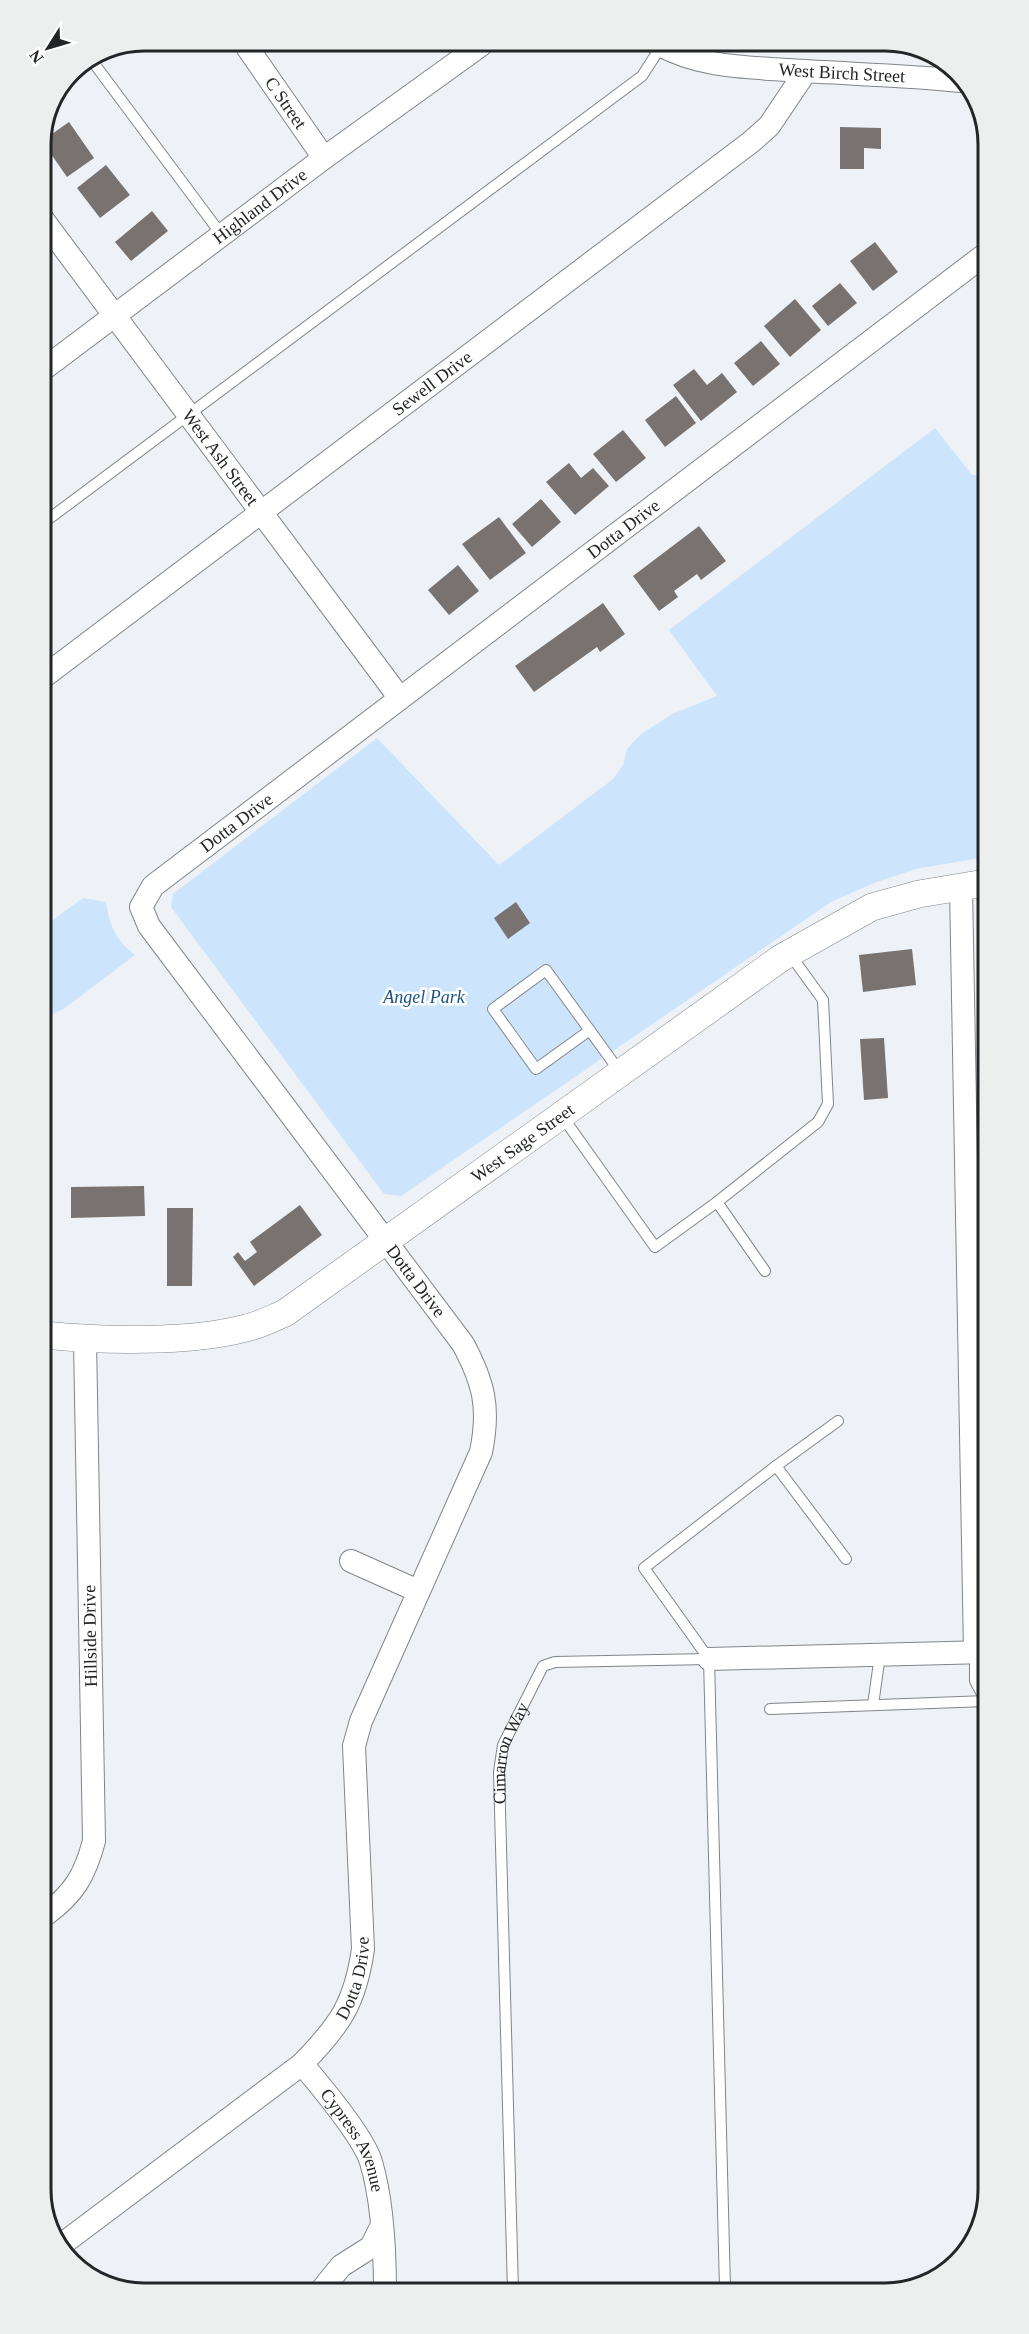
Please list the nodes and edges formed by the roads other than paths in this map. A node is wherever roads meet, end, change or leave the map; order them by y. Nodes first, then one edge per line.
1 (250, 51) edge
2 (473, 51) edge
3 (656, 51) edge
4 (671, 51) edge
5 (95, 65) edge
6 (806, 71) junction
7 (953, 80) edge
8 (324, 158) junction
9 (51, 231) edge
10 (221, 234) junction
11 (978, 260) edge
12 (113, 316) junction
13 (51, 363) edge
14 (189, 415) junction
15 (263, 513) junction
16 (51, 517) edge
17 (51, 671) edge
18 (399, 697) junction
19 (973, 885) edge
20 (789, 953) junction
21 (590, 1030) junction
22 (621, 1072) junction
23 (562, 1115) junction
24 (717, 1202) junction
25 (387, 1241) junction
26 (765, 1271) dead end
27 (51, 1336) edge
28 (85, 1340) junction
29 (978, 1364) edge
30 (838, 1422) dead end
31 (776, 1466) junction
32 (846, 1559) dead end
33 (351, 1561) dead end
34 (418, 1591) junction
35 (978, 1652) edge
36 (880, 1655) junction
37 (709, 1659) junction
38 (978, 1666) edge
39 (978, 1686) edge
40 (978, 1701) edge
41 (873, 1705) junction
42 (770, 1709) dead end
43 (51, 1910) edge
44 (302, 2064) junction
45 (381, 2227) junction
46 (66, 2240) edge
47 (327, 2283) edge
48 (385, 2283) edge
49 (513, 2283) edge
50 (725, 2283) edge

1 - 8 street, C Street
2 - 8 street, Highland Drive
3 - 14 lane
4 - 6 street, West Birch Street
5 - 10 lane
6 - 7 street, West Birch Street
6 - 15 street, Sewell Drive
8 - 10 street, Highland Drive
9 - 12 street, West Ash Street
10 - 12 street, Highland Drive
11 - 18 street, Dotta Drive
12 - 13 street, Highland Drive
12 - 14 street, West Ash Street
14 - 15 street, West Ash Street
14 - 16 lane
15 - 17 street, Sewell Drive
15 - 18 street, West Ash Street
18 - 25 street, Dotta Drive
19 - 20 street, West Sage Street
19 - 29 street
20 - 22 street, West Sage Street
20 - 24 lane
21 - 21 lane
21 - 22 lane
22 - 23 street, West Sage Street
23 - 24 lane
23 - 25 street, West Sage Street
24 - 26 lane
25 - 28 street, West Sage Street
25 - 34 street, Dotta Drive
27 - 28 street, West Sage Street
28 - 43 street, Hillside Drive
30 - 31 lane
31 - 32 lane
31 - 37 lane
33 - 34 street
34 - 44 street, Dotta Drive
35 - 36 street, Cimarron Way
36 - 37 street, Cimarron Way
36 - 41 lane
37 - 49 lane, Cimarron Way
37 - 50 lane
38 - 39 lane
40 - 41 lane
41 - 42 lane
44 - 45 street, Cypress Avenue
44 - 46 street, Dotta Drive
45 - 47 street
45 - 48 street, Cypress Avenue

